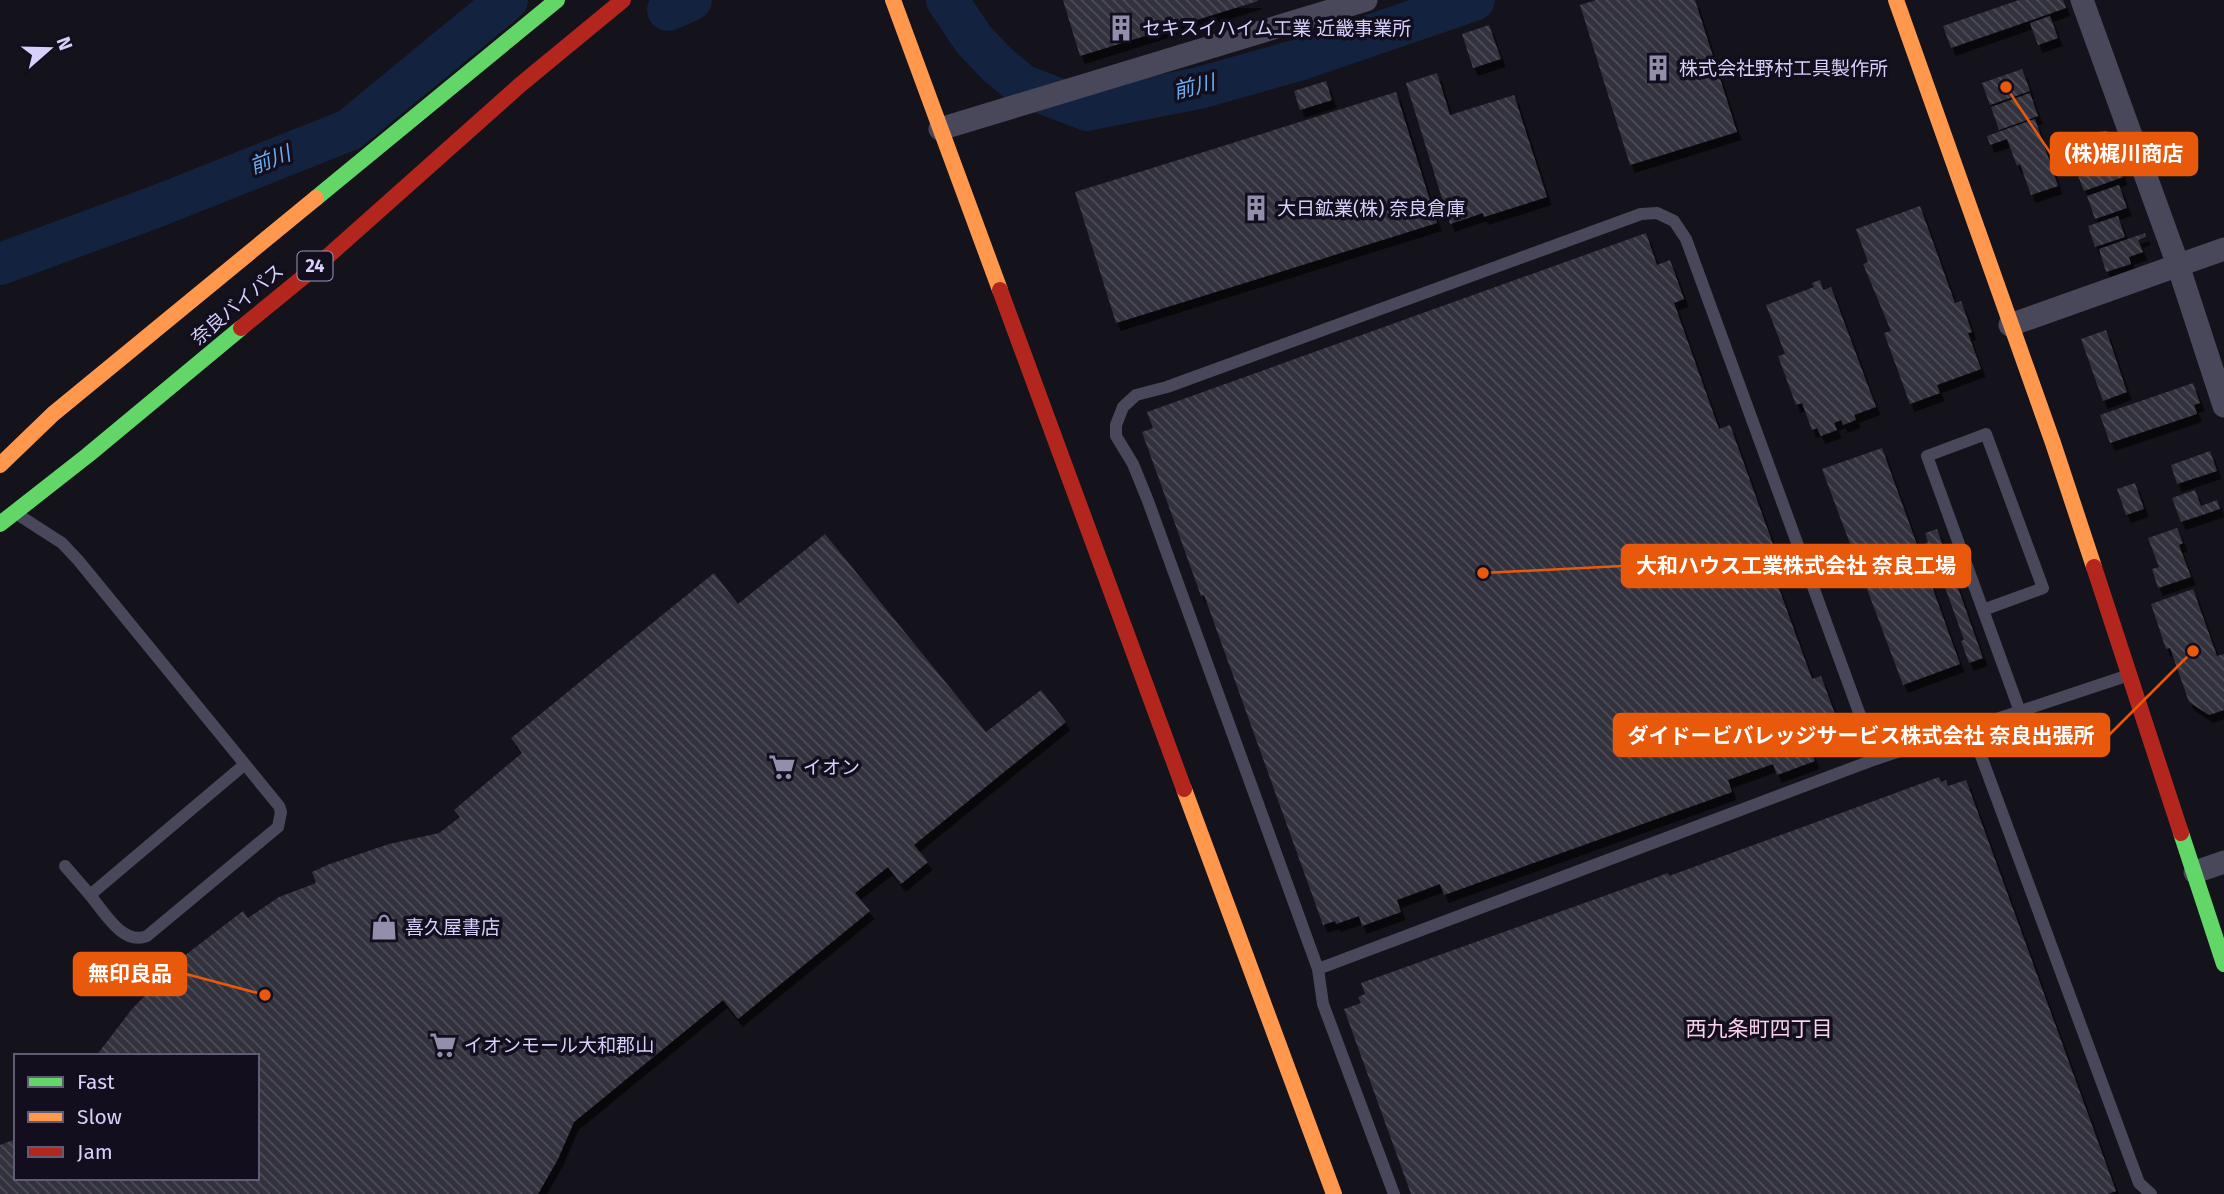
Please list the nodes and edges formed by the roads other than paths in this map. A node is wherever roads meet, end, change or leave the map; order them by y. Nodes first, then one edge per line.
1 (557, 0) edge
2 (623, 0) edge
3 (893, 0) edge
4 (1366, 0) edge
5 (1896, 0) edge
6 (2082, 0) edge
7 (940, 130) junction
8 (2224, 249) edge
9 (2178, 265) junction
10 (2010, 325) junction
11 (2224, 406) edge
12 (0, 465) edge
13 (10, 507) junction
14 (0, 524) edge
15 (1983, 610) junction
16 (2129, 675) junction
17 (2019, 709) junction
18 (1970, 726) junction
19 (1876, 759) junction
20 (244, 765) junction
21 (2224, 862) edge
22 (65, 866) dead end
23 (2195, 872) junction
24 (90, 895) junction
25 (2224, 964) edge
26 (1318, 969) junction
27 (1334, 1194) edge
28 (1394, 1194) edge
29 (2151, 1194) edge

1 - 12 main road, 奈良バイパス
2 - 13 main road, 奈良バイパス / 24
3 - 7 main road
4 - 7 street
5 - 10 main road
6 - 9 street
7 - 27 main road
8 - 9 street
9 - 10 street
9 - 11 street
10 - 16 main road
13 - 14 main road, 奈良バイパス / 24
13 - 20 lane
15 - 15 lane
15 - 17 lane
16 - 17 lane
16 - 23 main road
17 - 18 lane
18 - 19 lane
18 - 29 lane
19 - 26 lane
19 - 26 lane
20 - 24 lane
20 - 24 lane
21 - 23 street
22 - 24 lane
23 - 25 main road
26 - 28 lane

